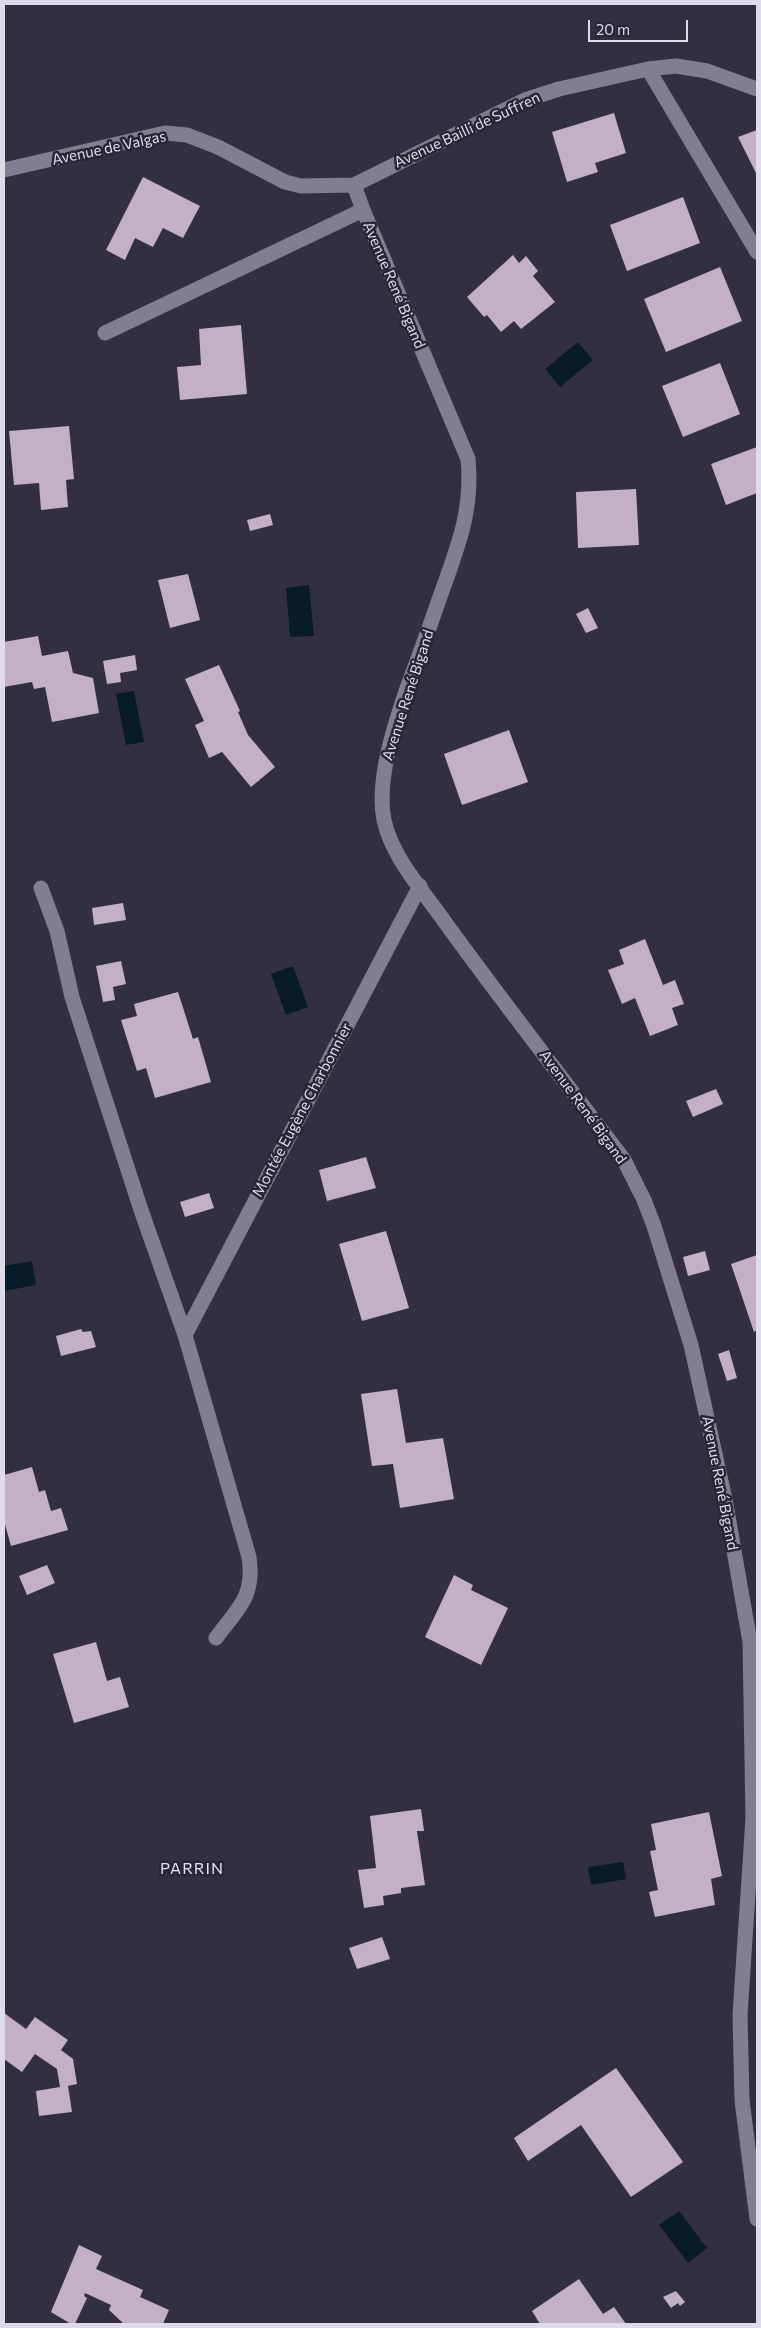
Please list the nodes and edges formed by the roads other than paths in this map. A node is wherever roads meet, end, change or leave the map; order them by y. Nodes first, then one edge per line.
1 (648, 69) junction
2 (757, 88) edge
3 (4, 170) edge
4 (354, 185) junction
5 (363, 210) junction
6 (757, 252) edge
7 (105, 333) dead end
8 (420, 886) junction
9 (41, 888) dead end
10 (185, 1335) junction
11 (216, 1638) dead end
12 (757, 2219) edge

1 - 2 street, Avenue Bailli de Suffren
1 - 4 street, Avenue Bailli de Suffren
1 - 6 street
3 - 4 street, Avenue de Valgas
4 - 5 street, Avenue René Bigand
5 - 7 street, Avenue René Bigand
5 - 8 street, Avenue René Bigand
8 - 10 street, Montée Eugène Charbonnier
8 - 12 street, Avenue René Bigand
9 - 10 street
10 - 11 street

